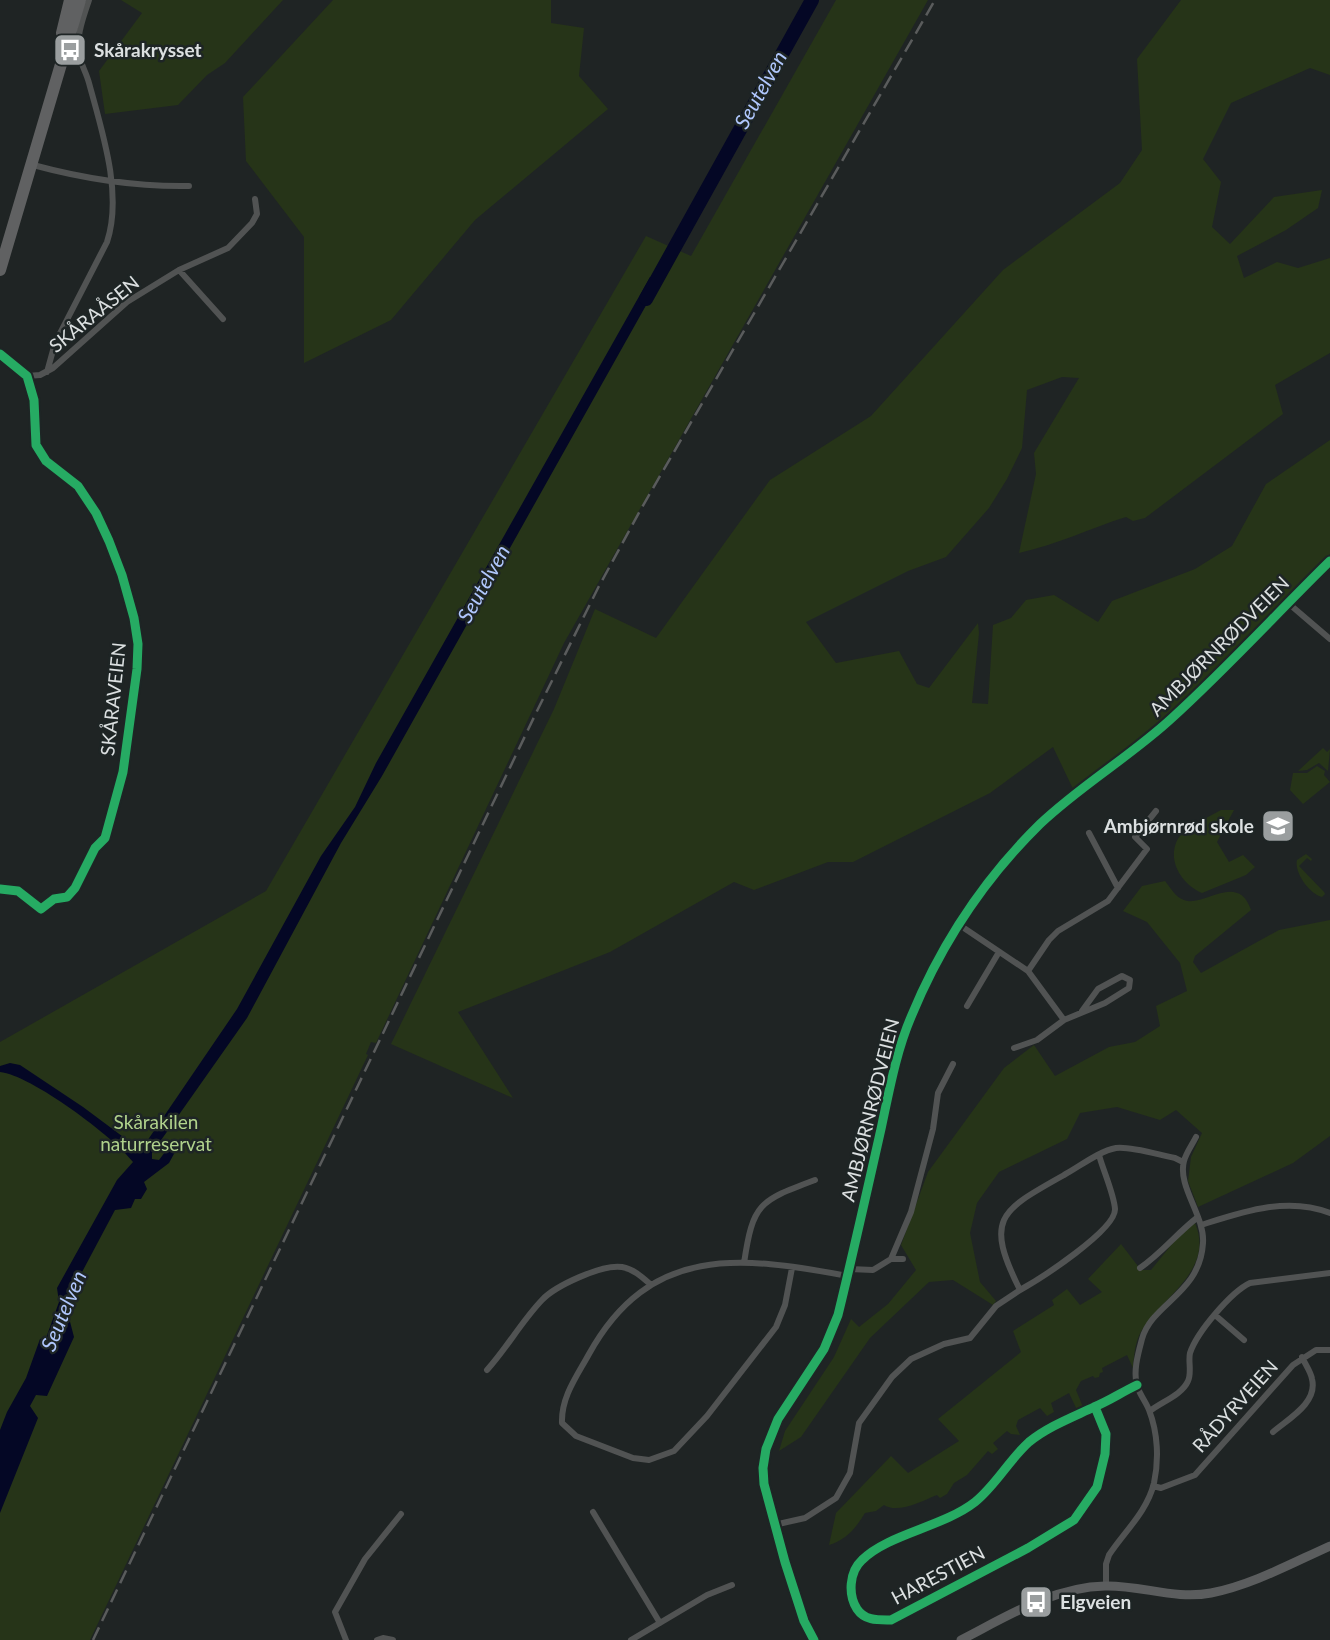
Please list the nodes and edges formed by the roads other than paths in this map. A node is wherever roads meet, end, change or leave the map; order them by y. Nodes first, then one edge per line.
1 (70, 0) edge
2 (80, 0) edge
3 (89, 0) edge
4 (56, 75) junction
5 (33, 164) junction
6 (112, 182) junction
7 (189, 187) dead end
8 (255, 199) dead end
9 (0, 270) edge
10 (179, 270) junction
11 (223, 319) dead end
12 (0, 354) edge
13 (47, 372) junction
14 (27, 376) junction
15 (1330, 561) edge
16 (1287, 603) junction
17 (1330, 639) edge
18 (1156, 811) dead end
19 (1089, 833) dead end
20 (1125, 836) dead end
21 (1135, 837) junction
22 (1118, 888) junction
23 (0, 889) edge
24 (958, 924) junction
25 (999, 952) junction
26 (1028, 971) junction
27 (967, 1006) dead end
28 (1082, 1011) junction
29 (1064, 1020) junction
30 (1014, 1048) dead end
31 (953, 1064) dead end
32 (1196, 1138) dead end
33 (1099, 1155) junction
34 (1183, 1162) junction
35 (814, 1180) dead end
36 (1330, 1213) edge
37 (1198, 1217) junction
38 (1201, 1225) junction
39 (891, 1259) junction
40 (903, 1259) dead end
41 (744, 1263) junction
42 (792, 1268) junction
43 (1140, 1268) dead end
44 (849, 1273) junction
45 (1330, 1273) edge
46 (650, 1284) junction
47 (1020, 1290) junction
48 (1215, 1315) junction
49 (1244, 1340) dead end
50 (1330, 1350) edge
51 (1302, 1357) junction
52 (487, 1370) dead end
53 (1137, 1385) junction
54 (1096, 1407) junction
55 (1150, 1411) junction
56 (1273, 1432) dead end
57 (1153, 1486) junction
58 (593, 1512) dead end
59 (401, 1514) dead end
60 (774, 1525) junction
61 (1330, 1546) edge
62 (732, 1585) dead end
63 (1106, 1586) junction
64 (660, 1623) junction
65 (345, 1640) edge
66 (377, 1640) edge
67 (393, 1640) edge
68 (631, 1640) edge
69 (814, 1640) edge
70 (961, 1640) edge

1 - 4 highway
2 - 4 highway
3 - 6 street
4 - 5 highway
5 - 6 street
5 - 9 highway
6 - 7 street
6 - 13 street
8 - 10 street, SKÅRAÅSEN
10 - 11 street
10 - 13 street, SKÅRAÅSEN
12 - 14 street
13 - 14 street, SKÅRAÅSEN
14 - 23 street, SKÅRAVEIEN
15 - 16 street, AMBJØRNRØDVEIEN
16 - 17 street
16 - 24 street, AMBJØRNRØDVEIEN
18 - 21 street
19 - 22 street
20 - 21 street
21 - 22 street
22 - 26 street
24 - 25 street
24 - 44 street, AMBJØRNRØDVEIEN
25 - 26 street
25 - 27 street
26 - 29 street
28 - 28 street
28 - 29 street
29 - 30 street
31 - 39 street
32 - 34 street
33 - 34 street
33 - 47 street
33 - 47 street
34 - 37 street
35 - 41 street
36 - 38 street
37 - 38 street
37 - 43 street
38 - 53 street
39 - 40 street
39 - 44 street
41 - 42 street
41 - 46 street
42 - 44 street
42 - 46 street
44 - 60 street, AMBJØRNRØDVEIEN
45 - 48 street
46 - 52 street
47 - 60 street
48 - 49 street
48 - 55 street
50 - 51 street, RÅDYRVEIEN
51 - 56 street, RÅDYRVEIEN
51 - 57 street, RÅDYRVEIEN
53 - 54 street, HARESTIEN
53 - 55 street
54 - 54 street, HARESTIEN
55 - 57 street
57 - 63 street
58 - 64 street
59 - 65 street
60 - 69 street, AMBJØRNRØDVEIEN
61 - 63 street
62 - 64 street
63 - 70 street
64 - 68 street
66 - 67 street

